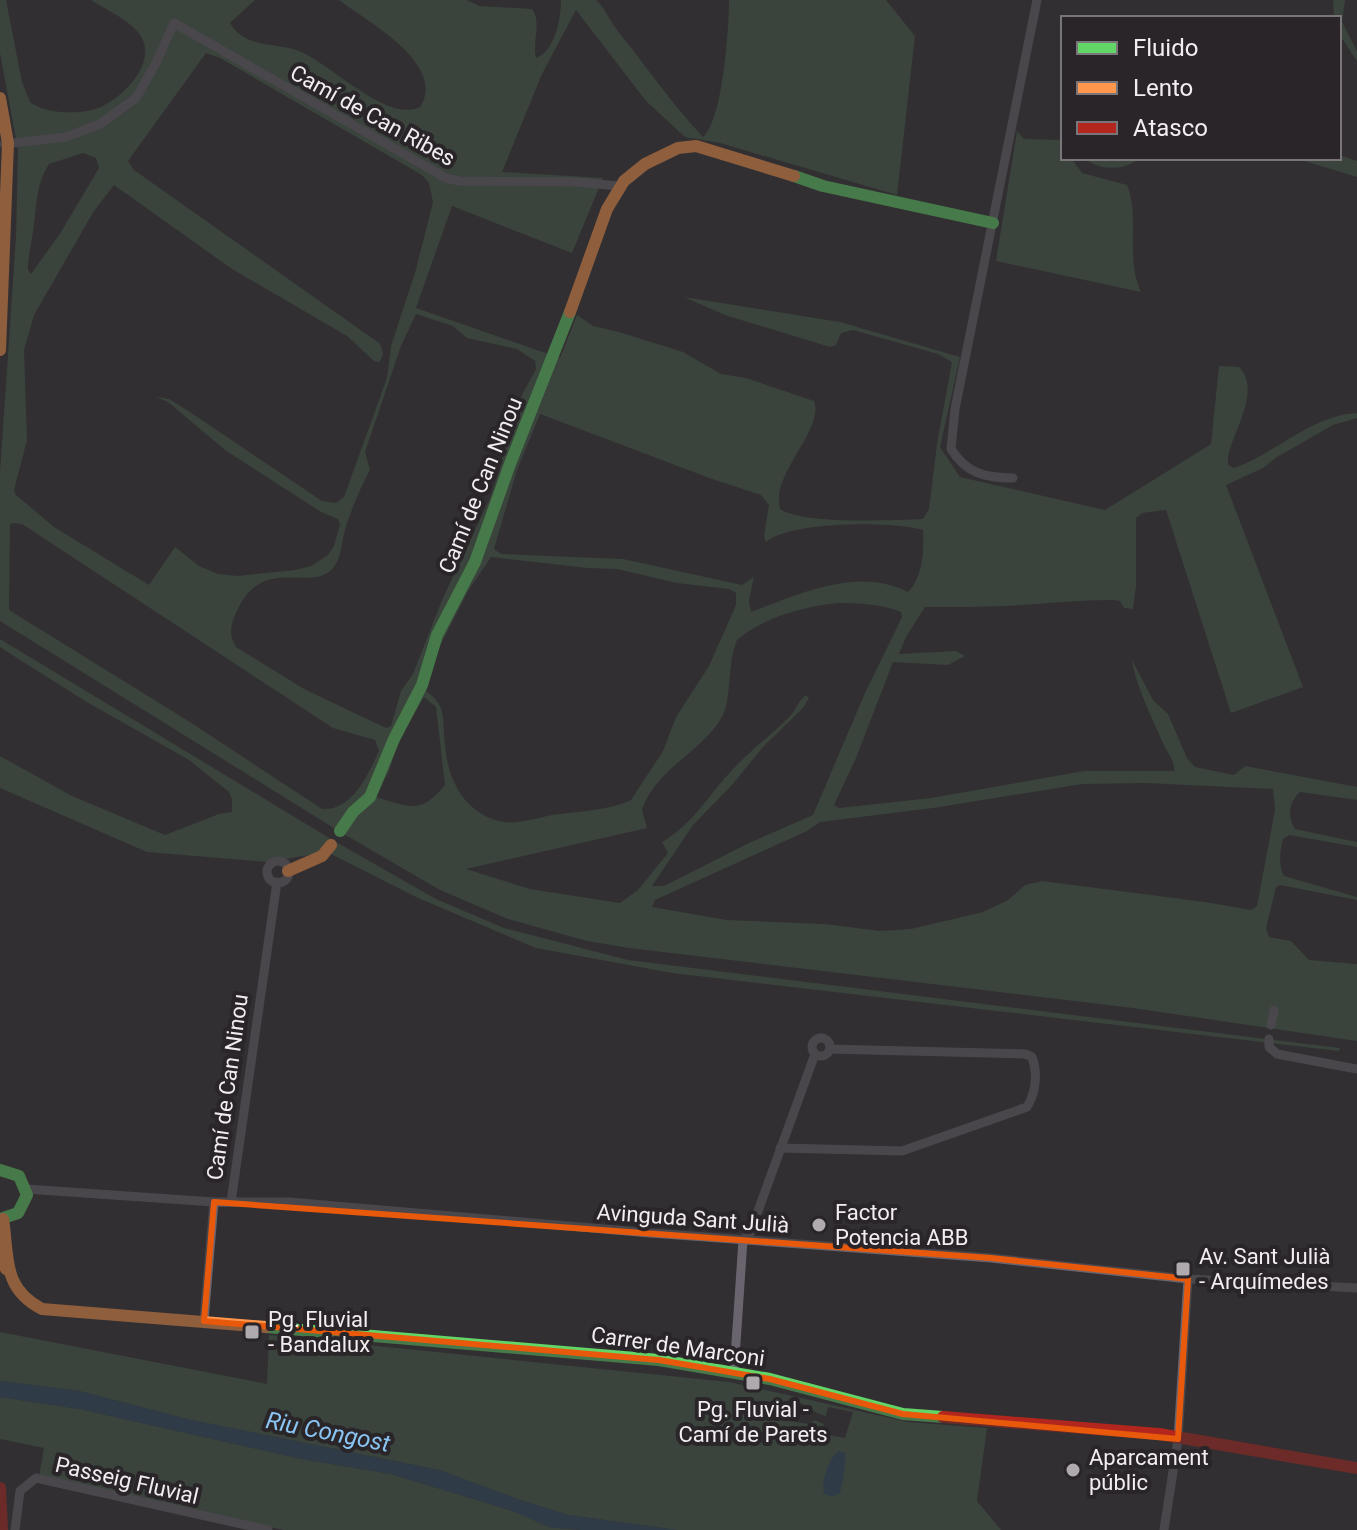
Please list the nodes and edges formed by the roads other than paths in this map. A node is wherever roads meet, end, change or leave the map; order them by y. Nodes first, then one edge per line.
1 (1037, 0) edge
2 (0, 98) edge
3 (4, 144) edge
4 (618, 186) junction
5 (993, 223) junction
6 (0, 350) edge
7 (1013, 478) dead end
8 (340, 831) dead end
9 (331, 845) dead end
10 (288, 871) junction
11 (277, 882) junction
12 (1274, 1010) dead end
13 (1271, 1025) dead end
14 (1269, 1039) dead end
15 (830, 1049) junction
16 (815, 1054) junction
17 (1357, 1069) edge
18 (780, 1148) junction
19 (0, 1170) edge
20 (26, 1189) junction
21 (214, 1202) junction
22 (231, 1202) junction
23 (2, 1219) edge
24 (743, 1240) junction
25 (0, 1254) edge
26 (6, 1269) junction
27 (1188, 1279) junction
28 (1357, 1287) edge
29 (204, 1321) junction
30 (734, 1372) junction
31 (1178, 1439) junction
32 (1357, 1468) edge
33 (0, 1488) edge
34 (2, 1530) edge
35 (15, 1530) edge
36 (268, 1530) edge
37 (1164, 1530) edge

1 - 5 street
2 - 3 main road
3 - 4 street, Camí de Can Ribes
3 - 6 main road
4 - 5 main road
4 - 8 main road, Camí de Can Ninou
5 - 7 street
9 - 10 main road
10 - 11 street
10 - 11 street
11 - 22 street, Camí de Can Ninou
12 - 13 street
14 - 17 street
15 - 16 street
15 - 16 street
15 - 18 street
16 - 18 street
18 - 24 street
19 - 20 main road
20 - 21 street, Avinguda Sant Julià
20 - 23 main road
21 - 22 street, Avinguda Sant Julià
21 - 29 street
22 - 24 street, Avinguda Sant Julià
23 - 26 main road
24 - 27 street, Avinguda Sant Julià
24 - 30 street
25 - 26 main road, Carrer de Marconi
26 - 29 main road, Carrer de Marconi
27 - 28 street, Avinguda Sant Julià
27 - 31 street
29 - 30 main road, Carrer de Marconi
30 - 31 main road, Carrer de Marconi
31 - 32 main road, Carrer de Marconi
31 - 37 street
33 - 34 main road
35 - 36 street, Passeig Fluvial

